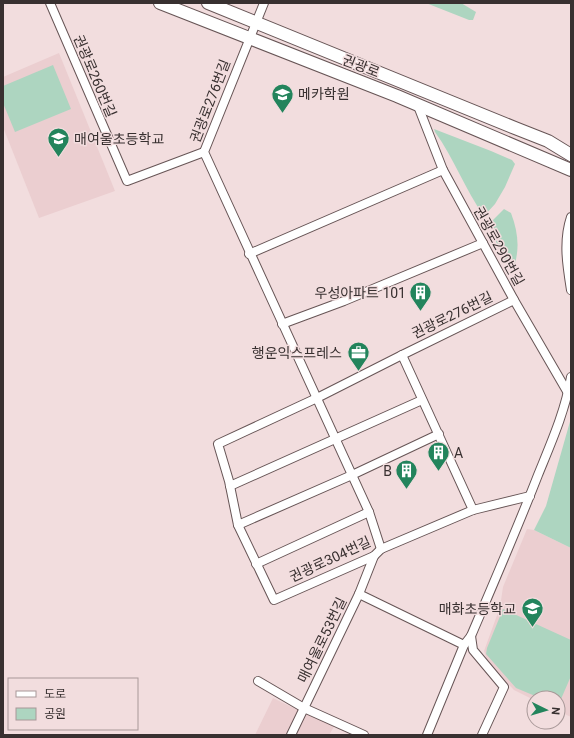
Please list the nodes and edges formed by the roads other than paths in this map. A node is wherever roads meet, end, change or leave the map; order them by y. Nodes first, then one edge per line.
1 (50, 3) edge
2 (160, 3) edge
3 (208, 3) edge
4 (264, 3) edge
5 (256, 22) junction
6 (249, 38) junction
7 (418, 106) junction
8 (550, 143) junction
9 (571, 150) edge
10 (204, 152) junction
11 (571, 155) edge
12 (549, 162) junction
13 (443, 170) junction
14 (571, 170) edge
15 (571, 179) edge
16 (571, 216) edge
17 (483, 243) junction
18 (249, 254) junction
19 (571, 290) edge
20 (514, 300) junction
21 (282, 324) junction
22 (402, 355) junction
23 (571, 377) edge
24 (568, 393) junction
25 (317, 398) junction
26 (422, 400) junction
27 (439, 434) junction
28 (335, 439) junction
29 (352, 475) junction
30 (230, 486) junction
31 (530, 496) junction
32 (474, 510) junction
33 (369, 512) junction
34 (238, 525) junction
35 (381, 549) junction
36 (374, 556) junction
37 (256, 564) junction
38 (359, 594) junction
39 (468, 640) junction
40 (258, 681) dead end
41 (304, 708) junction
42 (291, 735) edge
43 (364, 735) edge
44 (427, 735) edge
45 (482, 735) edge

1 - 10 street, 권광로260번길
2 - 6 street, 권광로
3 - 5 street, 권광로
4 - 5 street, 권광로276번길
5 - 6 street, 권광로276번길
5 - 8 street, 권광로
6 - 7 street, 권광로
6 - 10 street, 권광로276번길
7 - 12 street, 권광로
7 - 13 street, 권광로290번길
8 - 9 street, 권광로
8 - 11 street, 권광로
10 - 18 street, 권광로276번길
12 - 14 street, 권광로
12 - 15 street, 권광로
13 - 17 street, 권광로290번길
13 - 18 street
16 - 19 street
17 - 20 street, 권광로290번길
17 - 21 street
18 - 21 street, 권광로276번길
20 - 22 street, 권광로276번길
20 - 24 street, 권광로290번길
21 - 25 street, 권광로276번길
22 - 25 street, 권광로276번길
22 - 26 street
23 - 24 street
24 - 31 street
25 - 28 street, 권광로276번길
25 - 30 street, 권광로276번길
26 - 27 street
26 - 28 street
27 - 29 street
27 - 32 street
28 - 29 street, 권광로276번길
28 - 30 street
29 - 33 street, 권광로276번길
29 - 34 street
30 - 34 street, 권광로276번길
31 - 32 street, 권광로304번길
31 - 39 street
32 - 35 street, 권광로304번길
33 - 35 street, 권광로276번길
33 - 37 street
34 - 37 street, 권광로304번길
35 - 36 street, 권광로304번길
36 - 37 street, 권광로304번길
36 - 38 street, 매여울로53번길
38 - 39 street
38 - 41 street, 매여울로53번길
39 - 44 street
39 - 45 street
40 - 41 street
41 - 42 street, 매여울로53번길
41 - 43 street

